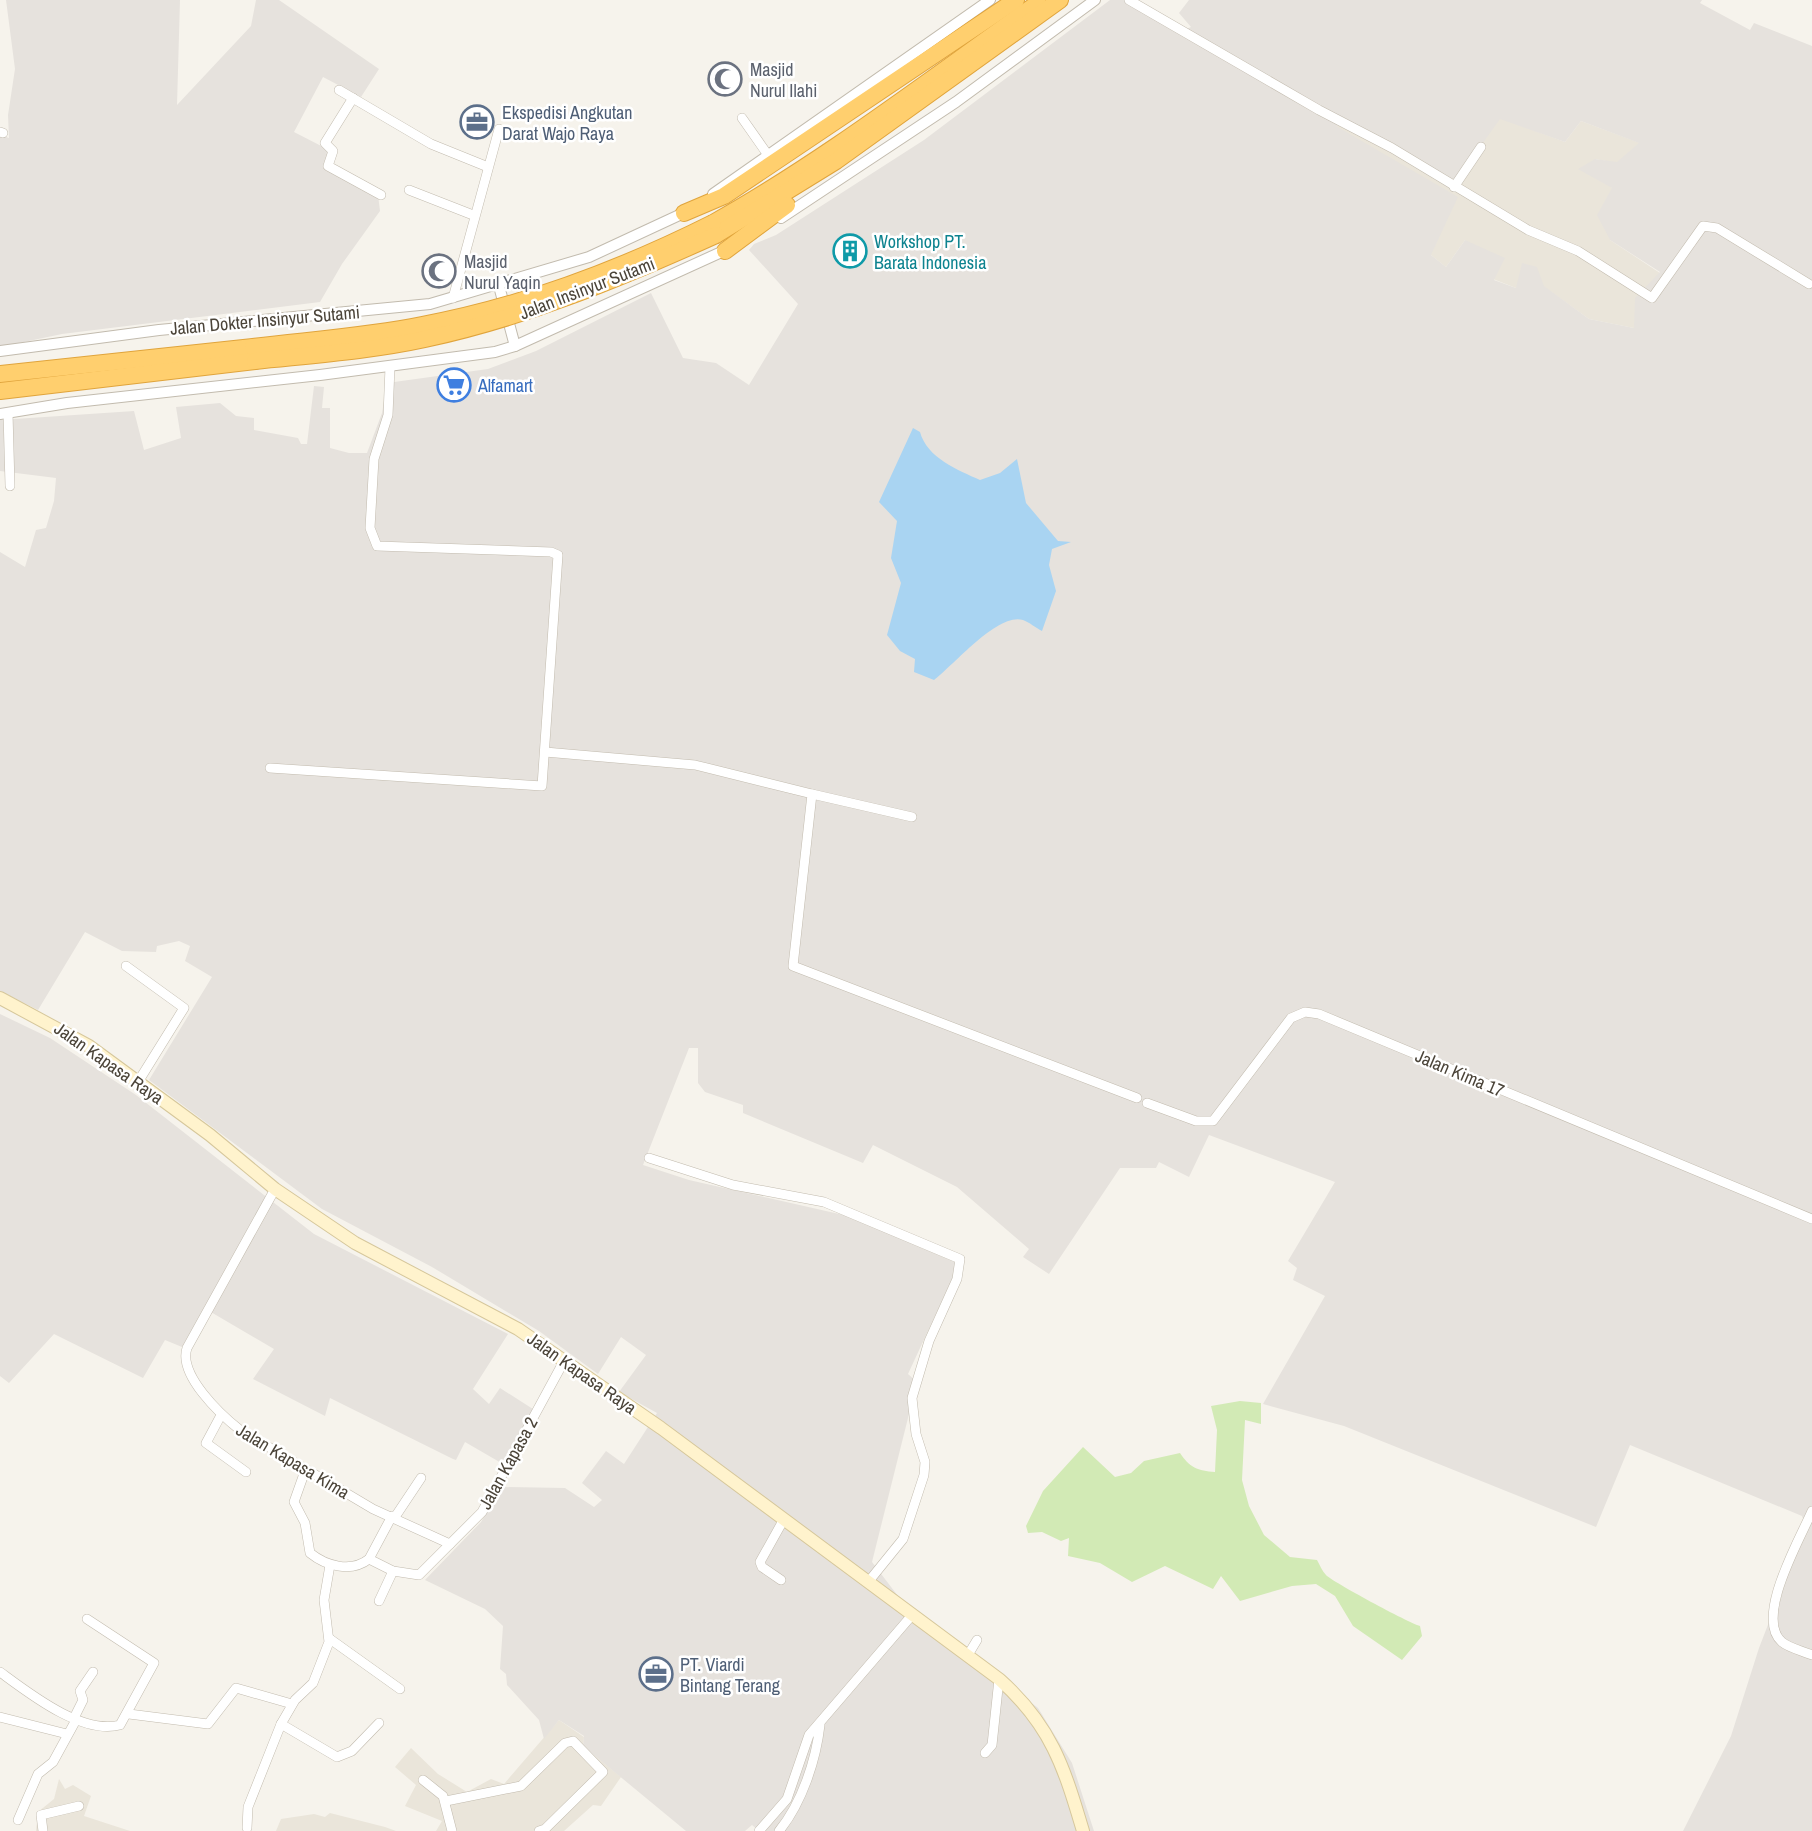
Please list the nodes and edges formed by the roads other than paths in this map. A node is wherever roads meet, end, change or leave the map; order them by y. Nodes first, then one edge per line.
1 (990, 0) edge
2 (1016, 0) edge
3 (1041, 0) edge
4 (1060, 0) edge
5 (1095, 0) edge
6 (1129, 0) edge
7 (339, 90) dead end
8 (353, 98) junction
9 (742, 118) dead end
10 (891, 124) junction
11 (499, 129) dead end
12 (1481, 147) dead end
13 (768, 155) junction
14 (488, 167) junction
15 (1454, 187) junction
16 (409, 190) dead end
17 (381, 195) dead end
18 (684, 213) junction
19 (474, 215) junction
20 (714, 229) junction
21 (725, 251) junction
22 (1809, 284) dead end
23 (499, 286) junction
24 (453, 299) junction
25 (515, 346) junction
26 (0, 351) edge
27 (254, 354) junction
28 (390, 367) junction
29 (0, 374) edge
30 (0, 391) edge
31 (4, 413) edge
32 (10, 486) dead end
33 (545, 752) junction
34 (270, 768) dead end
35 (812, 794) junction
36 (912, 817) dead end
37 (126, 966) dead end
38 (0, 998) edge
39 (138, 1082) junction
40 (1137, 1098) dead end
41 (1147, 1102) dead end
42 (649, 1158) dead end
43 (275, 1189) junction
44 (1812, 1219) edge
45 (564, 1361) junction
46 (221, 1415) junction
47 (305, 1471) junction
48 (246, 1472) dead end
49 (421, 1478) dead end
50 (1812, 1511) edge
51 (393, 1516) junction
52 (784, 1519) junction
53 (450, 1544) junction
54 (369, 1559) junction
55 (328, 1565) junction
56 (393, 1571) junction
57 (781, 1580) dead end
58 (869, 1581) junction
59 (379, 1601) dead end
60 (913, 1614) junction
61 (87, 1619) dead end
62 (330, 1639) junction
63 (977, 1640) dead end
64 (968, 1655) junction
65 (1812, 1655) edge
66 (0, 1672) edge
67 (93, 1672) dead end
68 (999, 1679) junction
69 (400, 1689) dead end
70 (292, 1704) junction
71 (129, 1714) junction
72 (0, 1717) edge
73 (75, 1719) junction
74 (379, 1723) dead end
75 (281, 1724) junction
76 (820, 1725) junction
77 (67, 1734) junction
78 (985, 1753) dead end
79 (423, 1780) dead end
80 (446, 1801) junction
81 (79, 1806) dead end
82 (18, 1820) dead end
83 (247, 1828) dead end
84 (543, 1830) edge
85 (43, 1831) edge
86 (452, 1831) edge
87 (759, 1831) edge
88 (779, 1831) edge
89 (1083, 1831) edge

1 - 13 street, Jalan Dokter Insinyur Sutami
2 - 18 highway
3 - 20 highway, Jalan Insinyur Sutami
4 - 10 highway, Jalan Insinyur Sutami
5 - 21 street
6 - 15 street
7 - 8 street
8 - 14 street
8 - 17 street
9 - 13 street
10 - 20 highway, Jalan Insinyur Sutami
10 - 21 highway
11 - 14 street
12 - 15 street
13 - 18 street, Jalan Dokter Insinyur Sutami
14 - 19 street
15 - 22 street
16 - 19 street
18 - 23 street, Jalan Dokter Insinyur Sutami
19 - 24 street
20 - 27 highway, Jalan Insinyur Sutami, bridge
21 - 25 street
23 - 24 street, Jalan Dokter Insinyur Sutami
23 - 25 street
24 - 26 street, Jalan Dokter Insinyur Sutami
25 - 28 street
27 - 29 highway, Jalan Insinyur Sutami
27 - 30 highway, Jalan Insinyur Sutami
28 - 31 street
28 - 33 street
31 - 32 street
33 - 34 street
33 - 35 street
35 - 36 street
35 - 40 street
37 - 39 street
38 - 39 main road, Jalan Kapasa Raya
39 - 43 main road, Jalan Kapasa Raya
41 - 44 street, Jalan Kima 17
42 - 58 street
43 - 45 main road, Jalan Kapasa Raya
43 - 46 street, Jalan Kapasa Kima
45 - 52 main road, Jalan Kapasa Raya
45 - 53 street, Jalan Kapasa 2
46 - 47 street, Jalan Kapasa Kima
46 - 48 street
47 - 51 street, Jalan Kapasa Kima
47 - 55 street
49 - 51 street
50 - 65 street
51 - 53 street, Jalan Kapasa Kima
51 - 54 street
52 - 57 street
52 - 58 main road, Jalan Kapasa Raya
53 - 56 street, Jalan Kapasa 2
54 - 55 street
54 - 56 street
55 - 62 street
56 - 59 street
58 - 60 main road, Jalan Kapasa Raya
60 - 64 main road, Jalan Kapasa Raya
60 - 76 street
61 - 71 street
62 - 69 street
62 - 70 street
63 - 64 street
64 - 68 main road, Jalan Kapasa Raya
66 - 73 street
67 - 73 street
68 - 78 street
68 - 89 main road, Jalan Kapasa Raya
70 - 71 street
70 - 75 street
71 - 73 street
72 - 77 street
73 - 77 street
74 - 75 street
75 - 83 street
76 - 87 street
76 - 88 street
77 - 82 street
79 - 80 street
80 - 84 street
80 - 86 street
81 - 85 street

